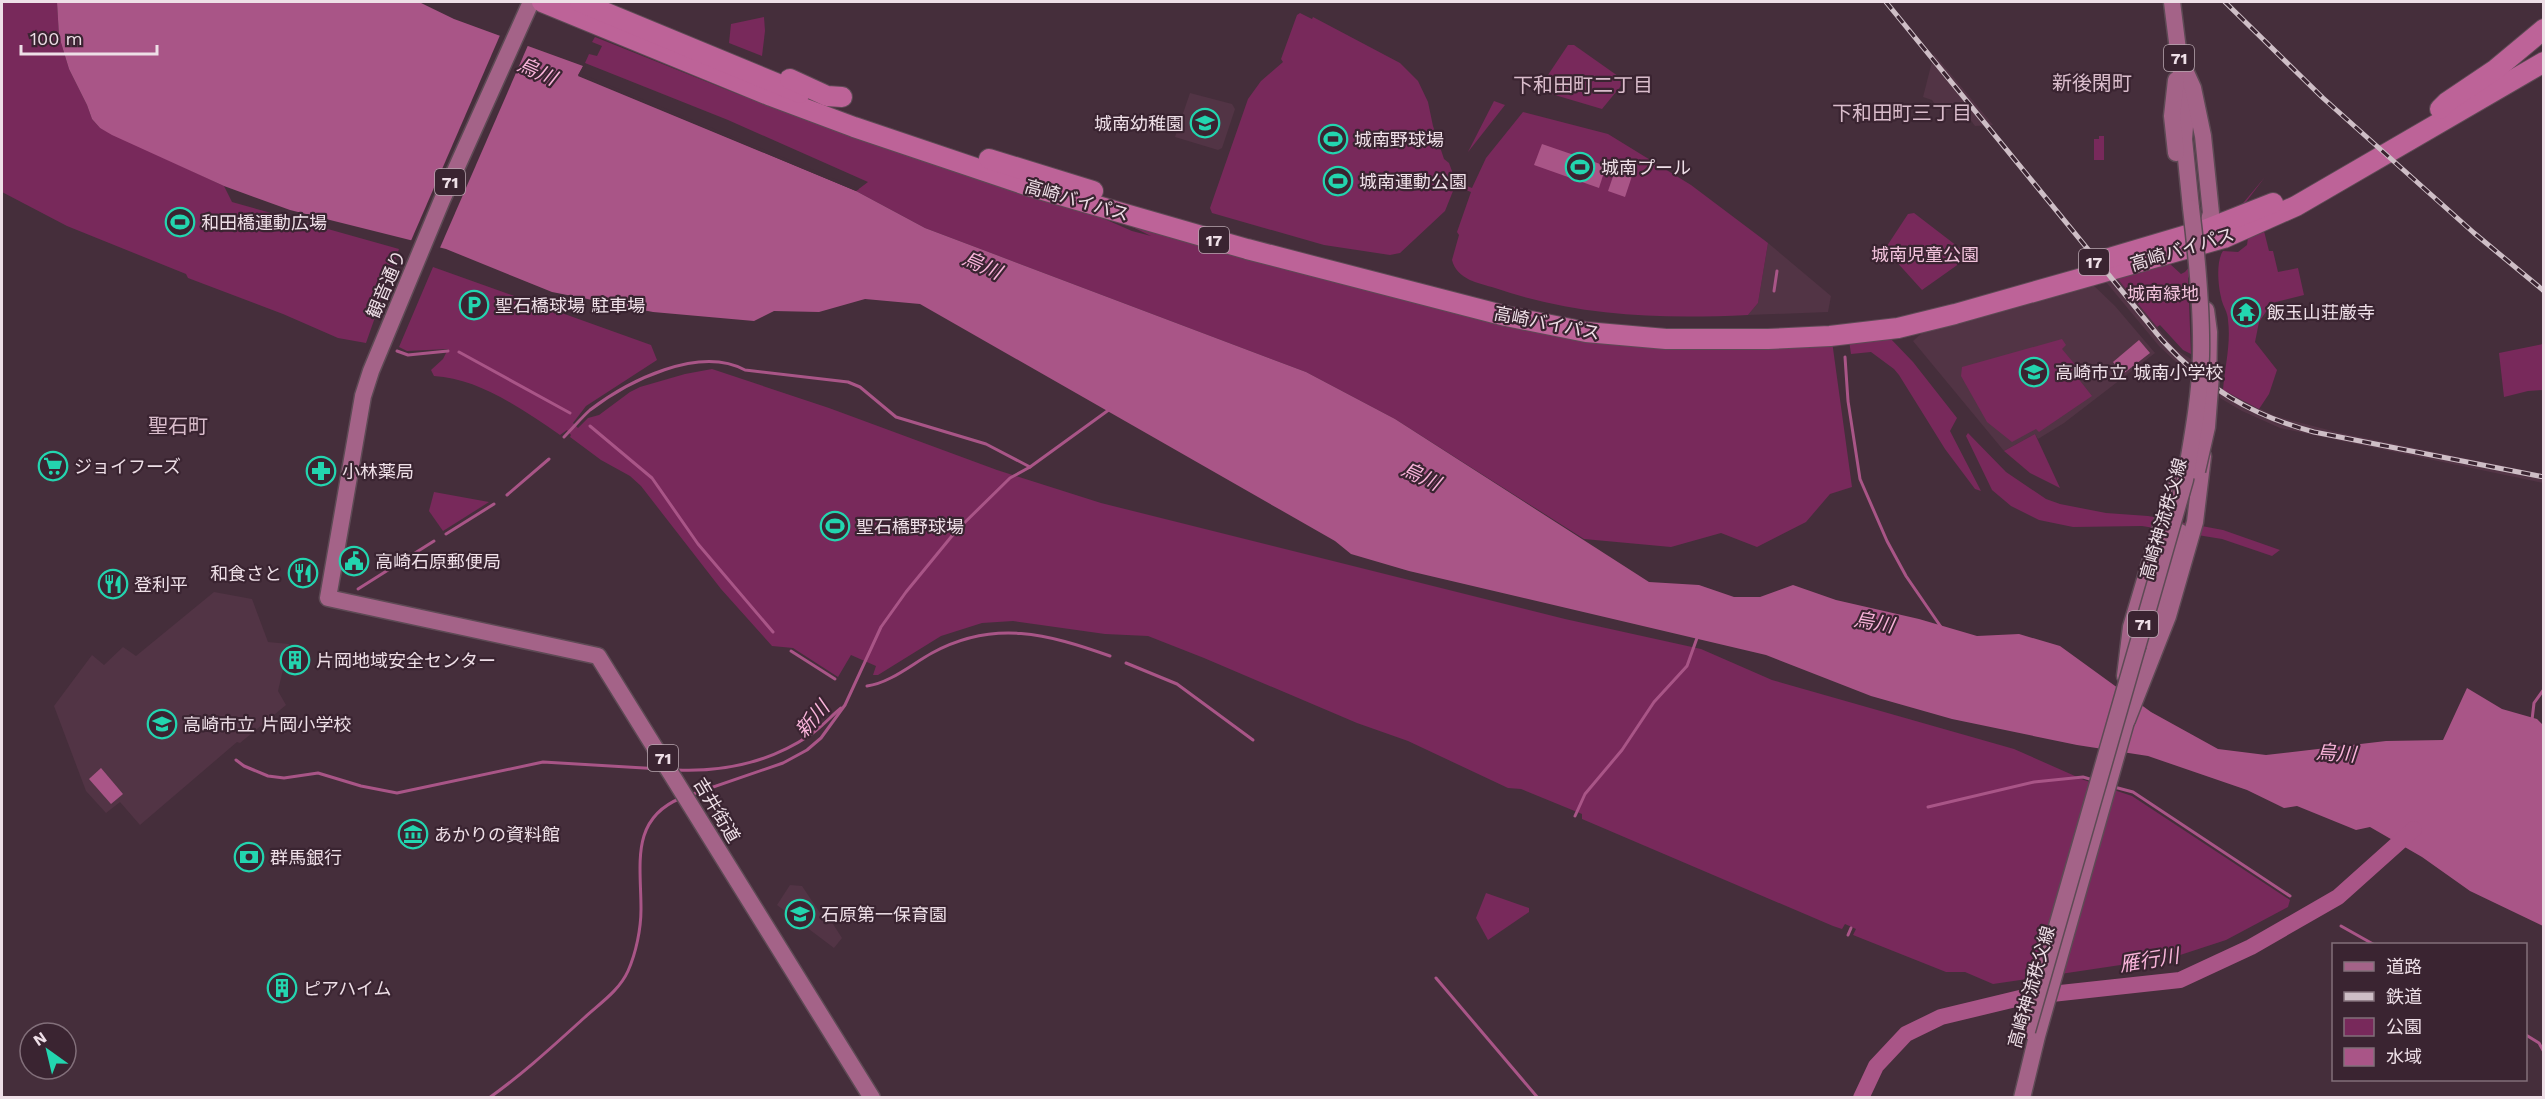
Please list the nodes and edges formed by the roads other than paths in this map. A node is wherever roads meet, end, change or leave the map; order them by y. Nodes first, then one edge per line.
1 (580, 2) edge
2 (2172, 2) edge
3 (534, 4) edge
4 (2544, 29) edge
5 (691, 48) junction
6 (2544, 49) edge
7 (2180, 59) junction
8 (2544, 62) edge
9 (2544, 75) edge
10 (842, 97) dead end
11 (2448, 111) junction
12 (2197, 207) junction
13 (2200, 235) junction
14 (2205, 304) junction
15 (328, 598) joint
16 (2125, 688) junction
17 (2127, 720) junction
18 (2032, 1034) junction
19 (872, 1098) edge
20 (2011, 1098) edge
21 (2022, 1098) edge

1 - 5 highway, 高崎バイパス / 17
2 - 7 main road, 高崎神流秩父線 / 71
3 - 13 highway, 高崎バイパス / 17
3 - 15 main road, 観音通り / 71
4 - 11 highway
5 - 10 highway
5 - 13 highway, 高崎バイパス / 17
6 - 11 highway, 高崎バイパス / 17
7 - 12 main road, 高崎神流秩父線 / 71
7 - 13 main road, 71
7 - 13 main road, 71
8 - 11 highway, 高崎バイパス / 17
9 - 11 highway
11 - 13 highway, 高崎バイパス / 17
12 - 16 main road, 高崎神流秩父線 / 71, bridge
12 - 17 main road, 高崎神流秩父線 / 71, bridge
13 - 14 main road, 71
14 - 16 main road, 71, bridge
14 - 17 main road, 71
15 - 19 main road, 吉井街道 / 71
16 - 18 main road, 高崎神流秩父線 / 71, bridge
17 - 18 main road, 高崎神流秩父線 / 71
18 - 20 main road, 高崎神流秩父線 / 71
18 - 21 main road, 高崎神流秩父線 / 71

